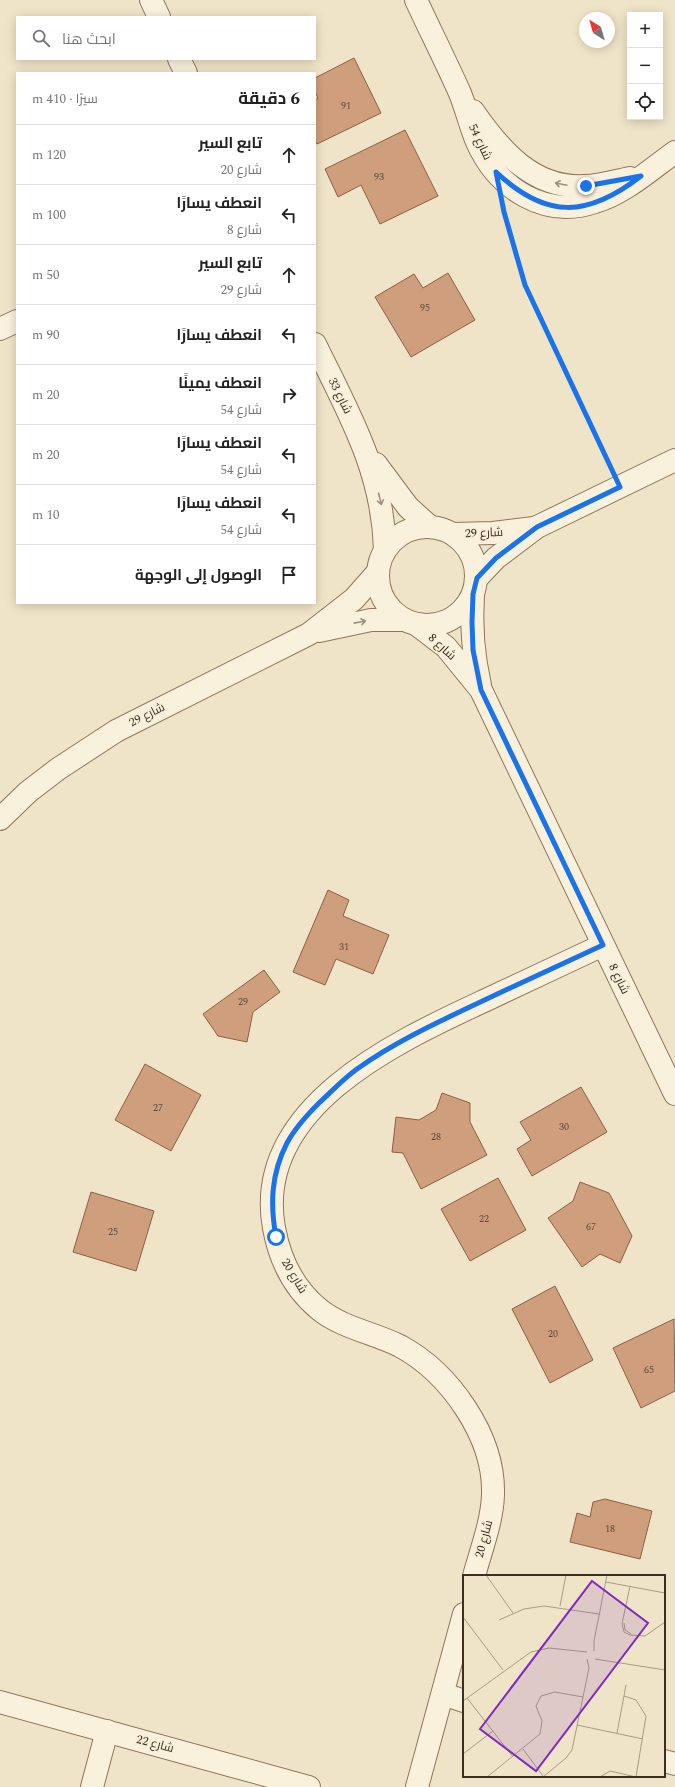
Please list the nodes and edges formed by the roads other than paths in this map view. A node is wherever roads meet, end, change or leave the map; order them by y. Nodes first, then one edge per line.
1 (151, 0) edge
2 (416, 0) edge
3 (159, 16) edge
4 (180, 60) edge
5 (186, 72) edge
6 (460, 92) junction
7 (675, 152) edge
8 (641, 176) junction
9 (16, 321) edge
10 (0, 329) edge
11 (316, 346) edge
12 (365, 448) junction
13 (675, 460) edge
14 (429, 526) junction
15 (537, 527) junction
16 (454, 534) junction
17 (385, 550) junction
18 (377, 573) junction
19 (475, 586) junction
20 (411, 622) junction
21 (309, 634) junction
22 (481, 690) junction
23 (0, 819) edge
24 (603, 945) junction
25 (675, 1094) edge
26 (474, 1575) edge
27 (463, 1618) edge
28 (443, 1694) junction
29 (463, 1701) edge
30 (0, 1702) edge
31 (107, 1731) junction
32 (665, 1761) edge
33 (675, 1764) edge
34 (92, 1787) edge
35 (309, 1787) edge
36 (417, 1787) edge

1 - 3 street
2 - 6 street, شارع 54
4 - 5 street
8 -> 6 street, شارع 54
6 - 8 street, شارع 54
7 - 8 street, شارع 54
9 - 10 street
11 - 12 street, شارع 33
12 - 14 street, شارع 33
12 -> 17 street, شارع 33
13 - 15 street, شارع 29
14 - 16 street
14 - 17 street
15 - 16 street, شارع 29
15 - 19 street, شارع 29
16 - 19 street
17 - 18 street
18 - 20 street
18 - 21 street, شارع 29
19 - 20 street
19 - 22 street, شارع 8
21 -> 20 street, شارع 29
20 - 22 street, شارع 8
21 - 23 street, شارع 29
22 - 24 street, شارع 8
24 - 25 street, شارع 8
24 - 26 street, شارع 20
27 - 28 street
28 - 29 street
28 - 36 street
30 - 31 street, شارع 22
31 - 34 street
31 - 35 street, شارع 22
32 - 33 street

